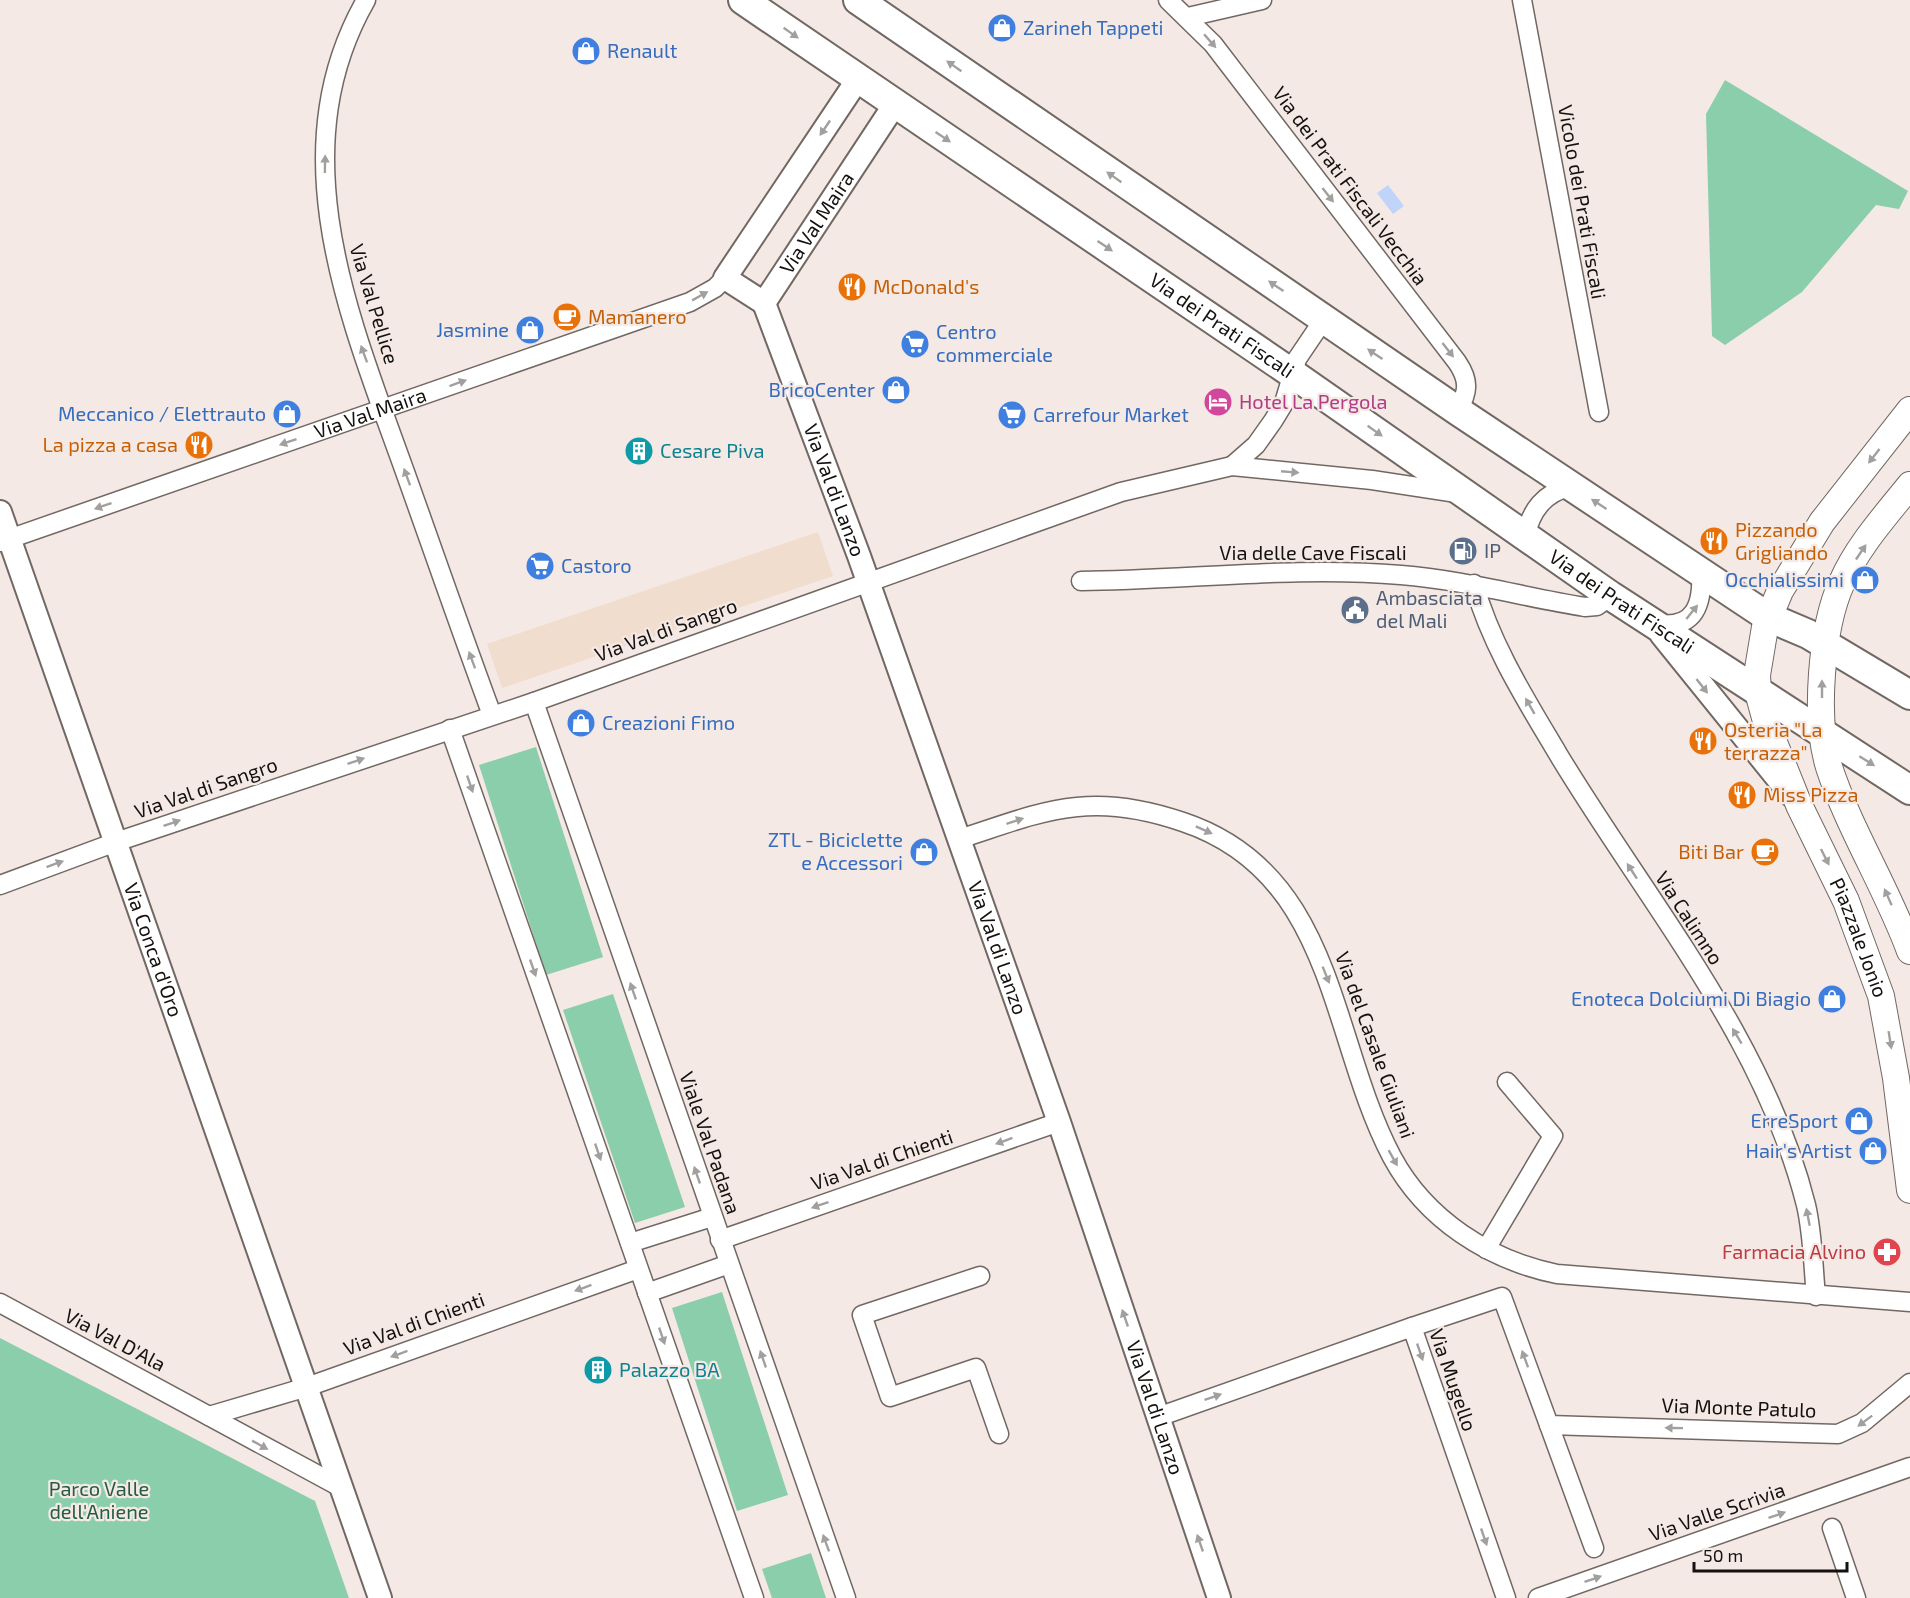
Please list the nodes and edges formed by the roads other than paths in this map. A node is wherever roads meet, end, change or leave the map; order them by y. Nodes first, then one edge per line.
1 (366, 0) edge
2 (743, 0) edge
3 (858, 0) edge
4 (1168, 0) edge
5 (1262, 0) edge
6 (1521, 0) edge
7 (1188, 17) junction
8 (858, 79) junction
9 (895, 104) junction
10 (725, 278) junction
11 (764, 303) junction
12 (1324, 319) junction
13 (1293, 374) junction
14 (383, 410) junction
15 (1910, 410) edge
16 (1458, 411) junction
17 (1599, 412) dead end
18 (1232, 466) junction
19 (1910, 485) edge
20 (1571, 486) junction
21 (1465, 494) junction
22 (0, 512) edge
23 (1525, 537) junction
24 (5, 540) edge
25 (1701, 571) junction
26 (868, 581) junction
27 (1081, 581) dead end
28 (1474, 584) junction
29 (1611, 596) junction
30 (1768, 617) junction
31 (1653, 624) junction
32 (1827, 645) junction
33 (1758, 692) junction
34 (1910, 695) edge
35 (534, 702) junction
36 (492, 715) junction
37 (450, 729) junction
38 (1822, 734) junction
39 (1910, 790) edge
40 (1799, 805) junction
41 (959, 839) junction
42 (116, 842) junction
43 (0, 885) edge
44 (1910, 951) edge
45 (1507, 1082) dead end
46 (1059, 1122) junction
47 (1910, 1190) edge
48 (712, 1217) junction
49 (720, 1240) junction
50 (630, 1243) junction
51 (1486, 1249) junction
52 (729, 1264) junction
53 (638, 1269) junction
54 (980, 1276) dead end
55 (647, 1293) junction
56 (1816, 1296) junction
57 (1910, 1302) edge
58 (0, 1303) edge
59 (1412, 1327) junction
60 (1910, 1383) edge
61 (308, 1386) junction
62 (209, 1416) junction
63 (1158, 1417) junction
64 (1549, 1425) junction
65 (999, 1434) dead end
66 (1910, 1467) edge
67 (342, 1488) junction
68 (1832, 1528) dead end
69 (1594, 1548) dead end
70 (380, 1598) edge
71 (754, 1598) edge
72 (846, 1598) edge
73 (1219, 1598) edge
74 (1506, 1598) edge
75 (1538, 1598) edge
76 (1856, 1598) edge

14 -> 1 street, Via Val Pellice
2 -> 8 main road, Via dei Prati Fiscali
12 -> 3 main road
4 - 7 street, Via dei Prati Fiscali Vecchia
5 - 7 street
6 - 17 street, Vicolo dei Prati Fiscali
7 -> 16 street, Via dei Prati Fiscali Vecchia
8 - 9 main road, Via dei Prati Fiscali
8 -> 10 street, Via Val Maira
9 - 11 street, Via Val Maira
9 -> 13 main road, Via dei Prati Fiscali
10 - 11 street
14 -> 10 street, Via Val Maira
11 - 26 street, Via Val di Lanzo
12 - 13 street
16 -> 12 main road
13 - 18 street
13 -> 21 main road, Via dei Prati Fiscali
14 -> 24 street, Via Val Maira
36 -> 14 street, Via Val Pellice
15 -> 30 main road, Piazzale Jonio
16 - 20 main road
18 -> 21 street
18 - 26 street, Via Val di Sangro
32 -> 19 main road
20 - 23 street
25 -> 20 main road
21 - 23 main road, Via dei Prati Fiscali
22 - 24 street, Via Conca d'Oro
23 - 29 main road, Via dei Prati Fiscali
24 - 42 street, Via Conca d'Oro
25 - 30 main road
31 -> 25 street
26 - 35 street, Via Val di Sangro
26 - 41 street, Via Val di Lanzo
27 - 28 street, Via delle Cave Fiscali
28 - 29 street, Via delle Cave Fiscali
56 -> 28 street, Via Calimno
29 - 31 main road, Via dei Prati Fiscali
30 - 32 main road
30 - 33 main road, Piazzale Jonio
31 - 33 main road, Via dei Prati Fiscali
31 -> 40 street, Piazzale Jonio
32 - 34 main road
38 -> 32 main road
33 - 38 main road
33 - 40 main road, Piazzale Jonio
35 - 36 street, Via Val di Sangro
48 -> 35 street, Viale Val Padana
36 - 37 street, Via Val di Sangro
42 -> 37 street, Via Val di Sangro
37 -> 50 street
38 -> 39 main road
44 -> 38 main road
40 -> 47 main road, Piazzale Jonio
41 - 46 street, Via Val di Lanzo
41 -> 51 street, Via del Casale Giuliani
43 -> 42 street, Via Val di Sangro
42 - 61 street, Via Conca d'Oro
45 - 51 street
46 -> 49 street, Via Val di Chienti
63 -> 46 street, Via Val di Lanzo
48 - 49 street, Viale Val Padana
48 - 50 street
49 - 52 street, Viale Val Padana
50 - 53 street
51 - 56 street, Via del Casale Giuliani
52 - 55 street
72 -> 52 street, Viale Val Padana
53 - 55 street
53 -> 61 street, Via Val di Chienti
54 - 65 street
55 -> 71 street
56 - 57 street, Via del Casale Giuliani
58 - 62 street, Via Val D'Ala
63 -> 59 street, Via Mugello
64 -> 59 street
59 -> 74 street, Via Mugello
60 -> 64 street, Via Monte Patulo
61 - 62 street, Via Val di Chienti
61 - 67 street, Via Conca d'Oro
62 -> 67 street, Via Val D'Ala
73 -> 63 street, Via Val di Lanzo
64 - 69 street
75 -> 66 street, Via Valle Scrivia
67 - 70 street
68 - 76 street

